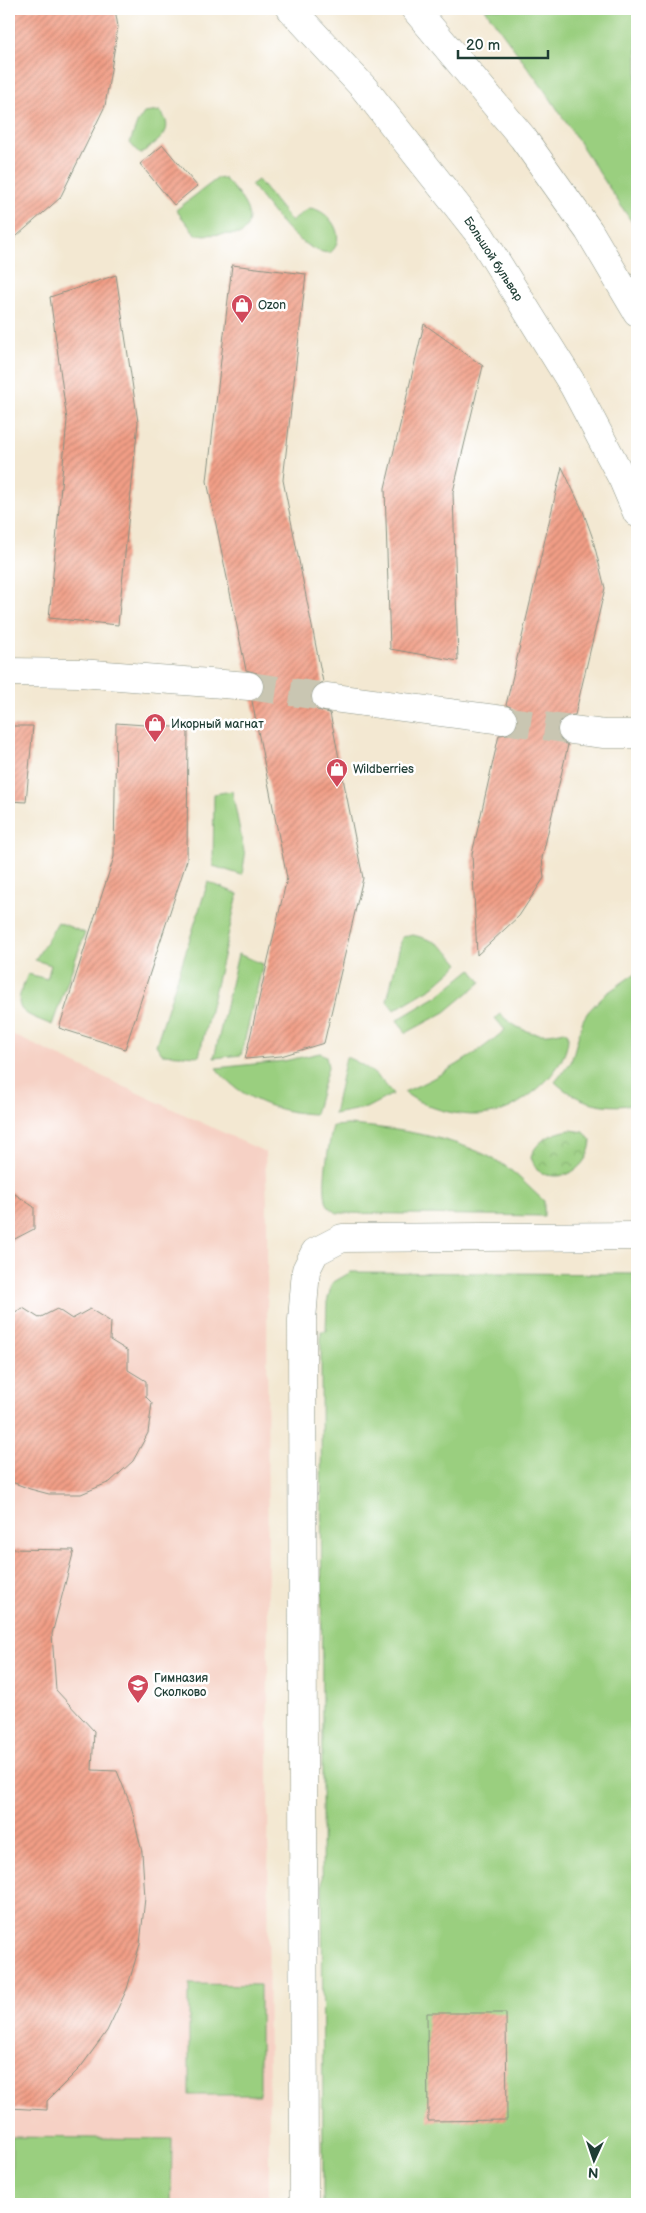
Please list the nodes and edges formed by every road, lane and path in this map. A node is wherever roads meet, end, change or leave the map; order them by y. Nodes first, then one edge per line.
1 (291, 9) edge
2 (415, 9) edge
3 (637, 312) edge
4 (637, 513) edge
5 (9, 672) edge
6 (248, 686) tunnel mouth
7 (326, 697) tunnel mouth
8 (503, 720) tunnel mouth
9 (572, 730) tunnel mouth
10 (637, 734) edge
11 (637, 1236) edge
12 (304, 2204) edge

1 - 4 street, Большой бульвар
2 - 3 street
5 - 6 street
7 - 8 street
9 - 10 street
11 - 12 street

